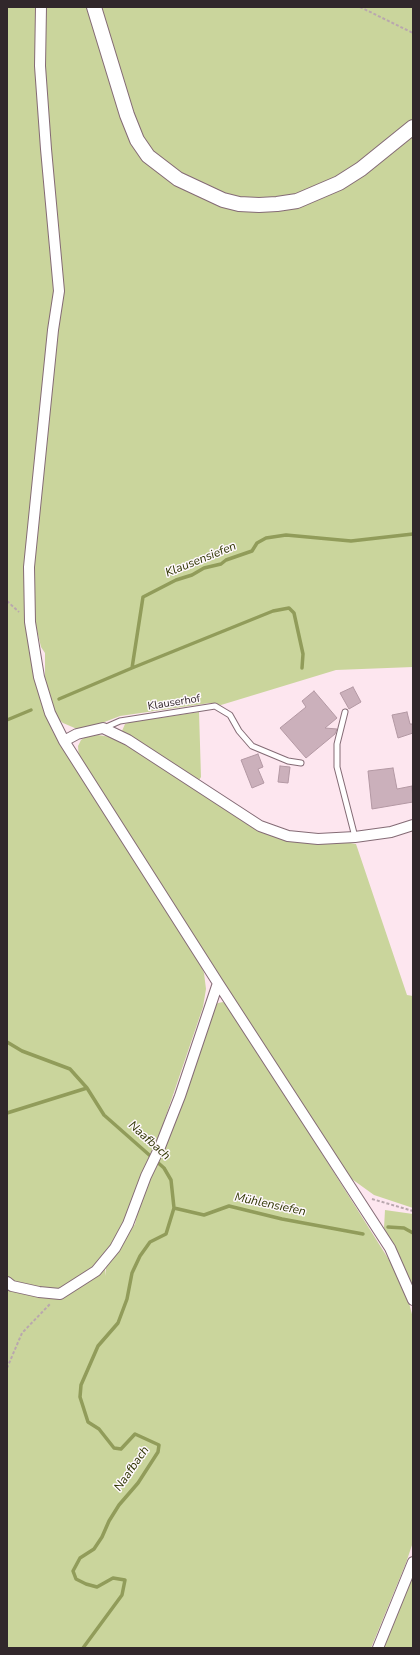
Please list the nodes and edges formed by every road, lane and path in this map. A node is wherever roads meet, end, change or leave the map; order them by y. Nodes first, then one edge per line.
1 (41, 7) edge
2 (94, 7) edge
3 (360, 7) edge
4 (413, 33) edge
5 (413, 128) edge
6 (344, 712) dead end
7 (103, 728) junction
8 (64, 741) junction
9 (301, 763) dead end
10 (413, 825) edge
11 (355, 837) junction
12 (218, 983) junction
13 (356, 1195) junction
14 (413, 1210) edge
15 (7, 1282) edge
16 (60, 1294) junction
17 (413, 1300) edge
18 (7, 1368) edge
19 (413, 1562) edge
20 (378, 1648) edge

1 - 8 street
2 - 5 main road
3 - 4 path
6 - 11 lane
7 - 8 street
7 - 9 lane, Klauserhof
7 - 11 street
8 - 12 street
10 - 11 street
12 - 13 street
12 - 16 street
13 - 14 path
13 - 17 street
15 - 16 street
16 - 18 path
19 - 20 street

